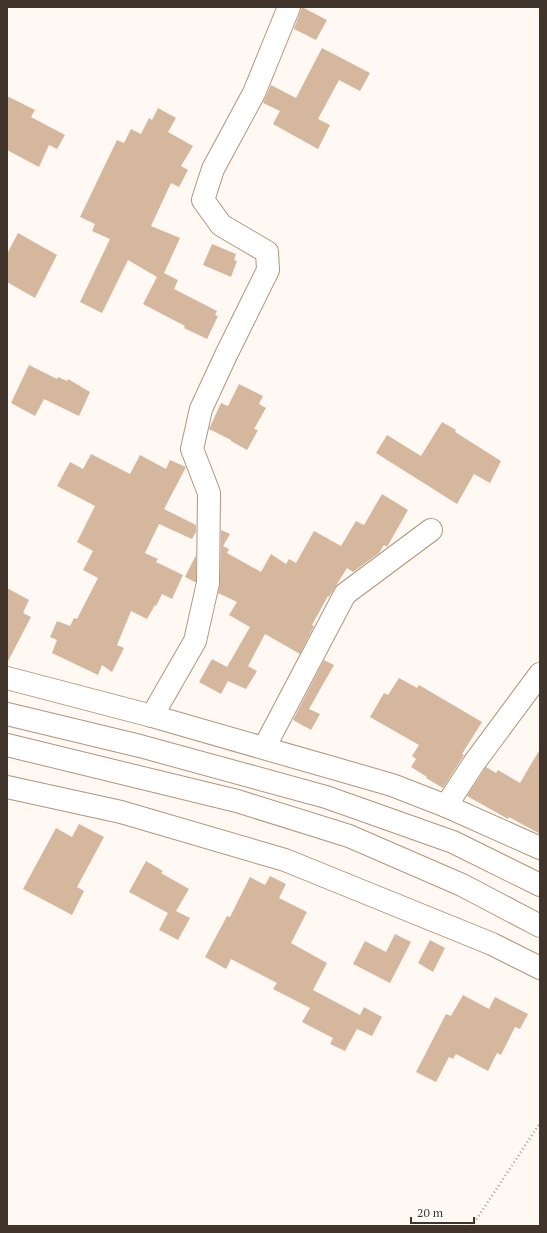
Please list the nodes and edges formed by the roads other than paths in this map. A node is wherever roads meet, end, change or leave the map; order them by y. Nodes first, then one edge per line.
1 (289, 7) edge
2 (431, 530) dead end
3 (540, 674) edge
4 (7, 678) edge
5 (7, 714) edge
6 (152, 716) junction
7 (7, 745) edge
8 (264, 748) junction
9 (7, 787) edge
10 (446, 806) junction
11 (540, 848) edge
12 (540, 884) edge
13 (540, 926) edge
14 (540, 968) edge

1 - 6 main road
2 - 8 main road
3 - 10 main road
4 - 6 main road
5 - 12 main road
6 - 8 main road
7 - 13 main road
8 - 10 main road
9 - 14 main road
10 - 11 main road

